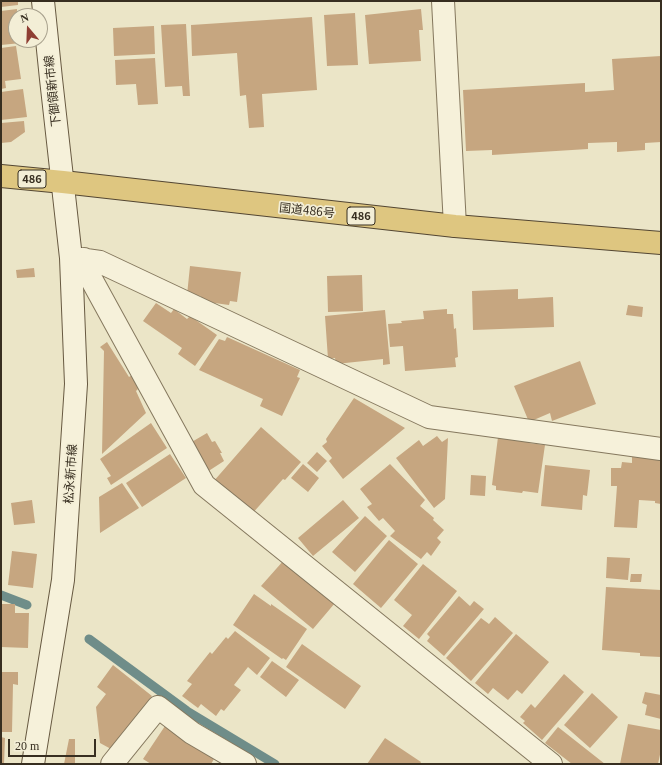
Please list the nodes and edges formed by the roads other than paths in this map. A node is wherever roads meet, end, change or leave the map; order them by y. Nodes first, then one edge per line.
1 (44, 1) edge
2 (443, 1) edge
3 (1, 176) edge
4 (63, 182) junction
5 (455, 226) junction
6 (661, 243) edge
7 (78, 258) junction
8 (661, 449) edge
9 (33, 764) edge
10 (112, 764) edge
11 (245, 764) edge
12 (551, 764) edge

1 - 4 street, 下御領新市線
2 - 5 street
3 - 4 highway, 国道486号 / 486
4 - 5 highway, 国道486号 / 486
4 - 7 street, 松永新市線
5 - 6 highway, 国道486号 / 486
7 - 8 street
7 - 9 street, 松永新市線
7 - 12 street
10 - 11 street

